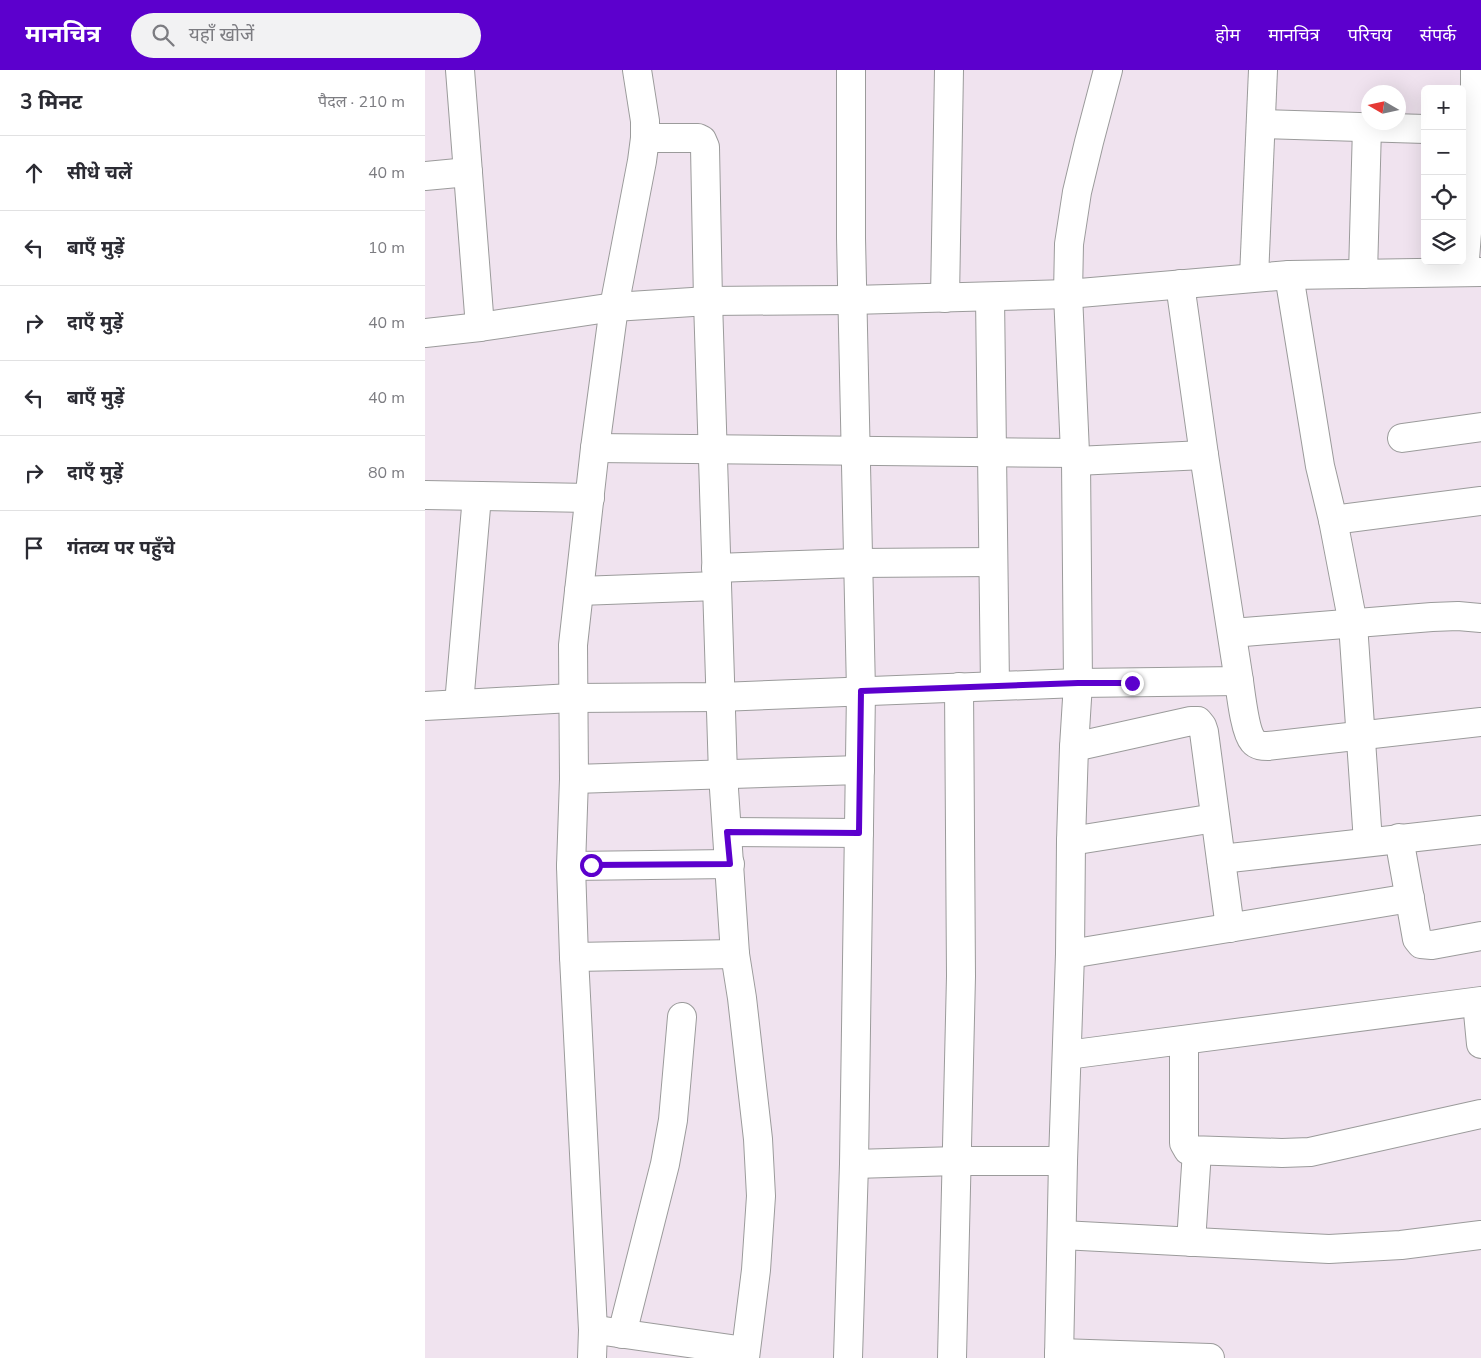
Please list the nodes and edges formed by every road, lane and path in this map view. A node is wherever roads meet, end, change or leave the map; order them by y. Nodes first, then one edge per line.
1 (460, 70) edge
2 (637, 70) edge
3 (851, 70) edge
4 (949, 70) edge
5 (1108, 70) edge
6 (1263, 70) edge
7 (1475, 70) edge
8 (1261, 124) junction
9 (1361, 127) edge
10 (1406, 128) edge
11 (1421, 129) edge
12 (1367, 130) edge
13 (1469, 130) edge
14 (645, 138) junction
15 (468, 172) junction
16 (425, 176) edge
17 (1473, 272) edge
18 (1363, 274) junction
19 (1289, 275) junction
20 (1254, 278) junction
21 (1180, 284) junction
22 (1068, 294) junction
23 (990, 297) junction
24 (945, 298) junction
25 (852, 300) junction
26 (708, 301) junction
27 (614, 307) junction
28 (480, 327) junction
29 (425, 333) edge
30 (1481, 427) edge
31 (1402, 438) dead end
32 (595, 448) junction
33 (712, 450) junction
34 (855, 451) junction
35 (992, 452) junction
36 (1204, 455) junction
37 (1076, 457) junction
38 (425, 495) edge
39 (477, 496) junction
40 (589, 498) junction
41 (1481, 501) edge
42 (1333, 520) junction
43 (993, 562) junction
44 (858, 563) junction
45 (716, 577) junction
46 (579, 591) junction
47 (1481, 618) edge
48 (1353, 624) junction
49 (1232, 633) junction
50 (1239, 682) junction
51 (1078, 683) junction
52 (995, 686) junction
53 (959, 687) junction
54 (861, 691) junction
55 (720, 697) junction
56 (572, 698) junction
57 (459, 704) junction
58 (425, 706) edge
59 (1481, 722) edge
60 (1360, 736) junction
61 (1074, 747) junction
62 (860, 770) junction
63 (723, 774) junction
64 (574, 779) junction
65 (1215, 818) junction
66 (1481, 830) edge
67 (727, 832) junction
68 (859, 833) junction
69 (1399, 838) junction
70 (1071, 840) junction
71 (1368, 842) junction
72 (1221, 859) junction
73 (730, 864) junction
74 (571, 866) junction
75 (1410, 898) junction
76 (1230, 928) junction
77 (1481, 936) edge
78 (735, 954) junction
79 (1070, 954) junction
80 (574, 957) junction
81 (1479, 1001) edge
82 (682, 1017) dead end
83 (1184, 1041) junction
84 (1481, 1044) edge
85 (1067, 1055) junction
86 (1481, 1114) edge
87 (1197, 1151) junction
88 (957, 1161) junction
89 (1063, 1161) junction
90 (854, 1164) junction
91 (1481, 1235) edge
92 (1062, 1236) junction
93 (1191, 1242) junction
94 (593, 1330) junction
95 (623, 1334) junction
96 (745, 1355) edge
97 (1059, 1355) edge
98 (592, 1358) edge
99 (849, 1358) edge
100 (952, 1358) edge
101 (1210, 1358) edge

1 - 15 street
2 - 14 street
3 - 25 street
4 - 24 street
5 - 22 street
6 - 8 street
7 - 13 street
8 - 9 street
8 - 20 street
10 - 11 street
12 - 18 street
13 - 17 street
14 - 26 street
14 - 27 street
15 - 16 street
15 - 28 street
17 - 18 street
18 - 19 street
19 - 20 street
19 - 42 street
20 - 21 street
21 - 22 street
21 - 36 street
22 - 23 street
22 - 37 street
23 - 24 street
23 - 35 street
24 - 25 street
25 - 26 street
25 - 34 street
26 - 27 street
26 - 33 street
27 - 28 street
27 - 32 street
28 - 29 street
30 - 31 street
32 - 33 street
32 - 40 street
33 - 34 street
33 - 45 street
34 - 35 street
34 - 44 street
35 - 37 street
35 - 43 street
36 - 37 street
36 - 49 street
37 - 51 street
38 - 39 street
39 - 40 street
39 - 57 street
40 - 46 street
41 - 42 street
42 - 48 street
43 - 44 street
43 - 52 street
44 - 45 street
44 - 54 street
45 - 46 street
45 - 55 street
46 - 56 street
47 - 48 street
48 - 49 street
48 - 60 street
49 - 50 street
50 - 51 street
50 - 60 street
51 - 52 street
51 - 61 street
52 - 53 street
53 - 54 street
53 - 88 street
54 - 55 street
54 - 62 street
55 - 56 street
55 - 63 street
56 - 57 street
56 - 64 street
57 - 58 street
59 - 60 street
60 - 71 street
61 - 65 street
61 - 70 street
62 - 63 street
62 - 68 street
63 - 64 street
63 - 67 street
64 - 74 street
65 - 70 street
65 - 72 street
66 - 69 street
67 - 68 street
67 - 73 street
68 - 90 street
69 - 71 street
69 - 75 street
70 - 79 street
71 - 72 street
72 - 76 street
73 - 74 street
73 - 78 street
74 - 80 street
75 - 76 street
75 - 77 street
76 - 79 street
78 - 80 street
78 - 96 street
79 - 85 street
80 - 94 street
81 - 83 street
81 - 84 street
82 - 95 street
83 - 85 street
83 - 87 street
85 - 89 street
86 - 87 street
87 - 93 street
88 - 89 street
88 - 90 street
88 - 100 street
89 - 92 street
90 - 99 street
91 - 93 street
92 - 93 street
92 - 97 street
94 - 95 street
94 - 98 street
95 - 96 street
97 - 101 street

